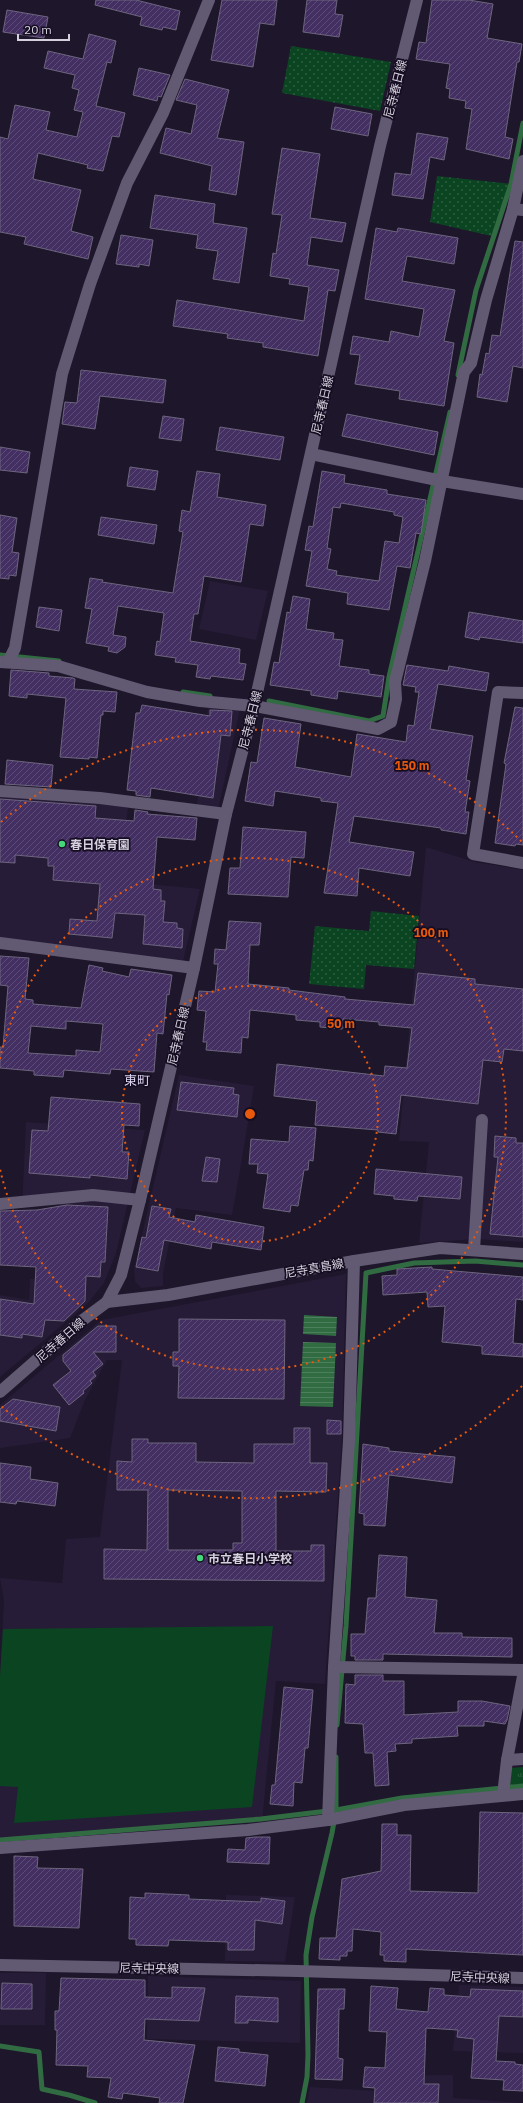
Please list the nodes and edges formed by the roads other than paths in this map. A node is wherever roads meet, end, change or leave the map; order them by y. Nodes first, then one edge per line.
1 (208, 0) edge
2 (417, 0) edge
3 (523, 161) edge
4 (518, 209) edge
5 (311, 454) junction
6 (442, 481) junction
7 (523, 494) edge
8 (4, 662) edge
9 (523, 693) edge
10 (254, 706) junction
11 (0, 790) edge
12 (226, 814) junction
13 (523, 863) edge
14 (0, 943) edge
15 (194, 968) junction
16 (482, 1120) dead end
17 (140, 1200) junction
18 (0, 1204) edge
19 (474, 1250) junction
20 (523, 1254) edge
21 (354, 1261) junction
22 (107, 1302) junction
23 (0, 1392) edge
24 (334, 1667) junction
25 (523, 1670) edge
26 (523, 1676) edge
27 (523, 1759) edge
28 (507, 1760) junction
29 (523, 1794) edge
30 (503, 1795) junction
31 (328, 1820) junction
32 (0, 1848) edge
33 (0, 1964) edge
34 (523, 1978) edge

1 - 8 street
2 - 5 street, 尼寺春日線
3 - 4 street
4 - 6 street
5 - 6 street
5 - 10 street, 尼寺春日線
6 - 7 street
6 - 10 street
8 - 10 street
9 - 13 street
10 - 12 street, 尼寺春日線
11 - 12 street
12 - 15 street, 尼寺春日線
14 - 15 street
15 - 17 street, 尼寺春日線
16 - 19 street
17 - 18 street
17 - 22 street, 尼寺春日線
19 - 20 street, 尼寺真島線
19 - 21 street, 尼寺真島線
21 - 22 street, 尼寺真島線
21 - 24 street
22 - 23 street, 尼寺春日線
24 - 25 street
24 - 31 street
26 - 28 street
27 - 28 street
28 - 30 street
29 - 30 street
30 - 31 street
31 - 32 street
33 - 34 street, 尼寺中央線

